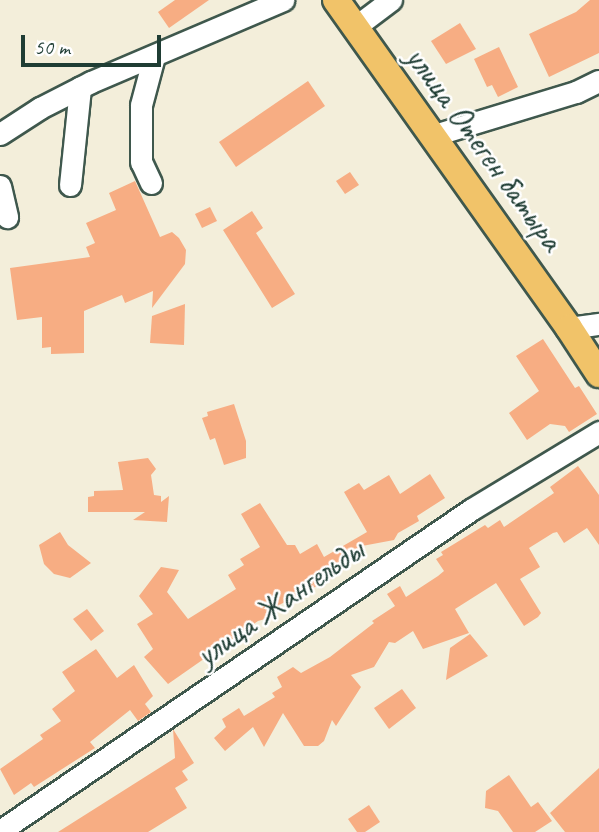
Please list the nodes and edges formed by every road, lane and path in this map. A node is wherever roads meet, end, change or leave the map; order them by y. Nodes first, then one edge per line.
1 (283, 0) edge
2 (336, 0) edge
3 (391, 0) edge
4 (355, 27) junction
5 (154, 56) junction
6 (599, 81) edge
7 (80, 88) junction
8 (0, 134) edge
9 (431, 136) junction
10 (151, 183) dead end
11 (70, 185) dead end
12 (0, 186) edge
13 (7, 217) dead end
14 (599, 324) edge
15 (569, 328) junction
16 (599, 374) edge
17 (599, 432) edge
18 (0, 831) edge

1 - 5 street
2 - 4 main road, улица Отеген батыра
3 - 4 street
4 - 9 main road, улица Отеген батыра
5 - 7 street
5 - 10 street
6 - 9 street
7 - 8 street
7 - 11 street
9 - 15 main road, улица Отеген батыра
12 - 13 street
14 - 15 street
15 - 16 main road, улица Отеген батыра
17 - 18 street, улица Жангельды

